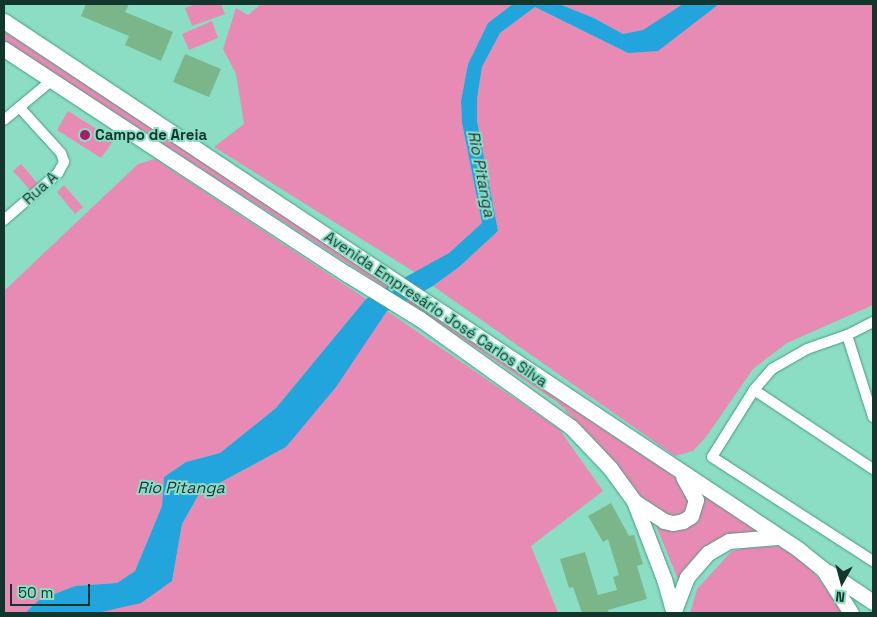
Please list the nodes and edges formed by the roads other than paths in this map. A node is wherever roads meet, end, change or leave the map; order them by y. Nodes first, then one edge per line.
1 (4, 21) edge
2 (4, 49) edge
3 (52, 80) junction
4 (20, 107) junction
5 (4, 120) edge
6 (4, 220) edge
7 (873, 322) edge
8 (847, 335) junction
9 (754, 390) junction
10 (873, 417) edge
11 (873, 469) edge
12 (678, 470) junction
13 (634, 501) junction
14 (777, 537) junction
15 (873, 561) edge
16 (823, 569) junction
17 (873, 602) edge
18 (674, 612) edge
19 (851, 613) edge

1 - 12 main road, Avenida Empresário José Carlos Silva
2 - 3 main road, Avenida Empresário José Carlos Silva
3 - 4 street
3 - 13 main road, Avenida Empresário José Carlos Silva
4 - 5 street
4 - 6 street, Rua A
7 - 8 street
8 - 9 street
8 - 10 street
9 - 11 street
9 - 15 street
12 - 13 main road
12 - 14 main road, Avenida Empresário José Carlos Silva
13 - 18 main road, Avenida Empresário José Carlos Silva
14 - 16 main road, Avenida Empresário José Carlos Silva
14 - 18 main road
16 - 17 main road
16 - 19 main road, Avenida Empresário José Carlos Silva

